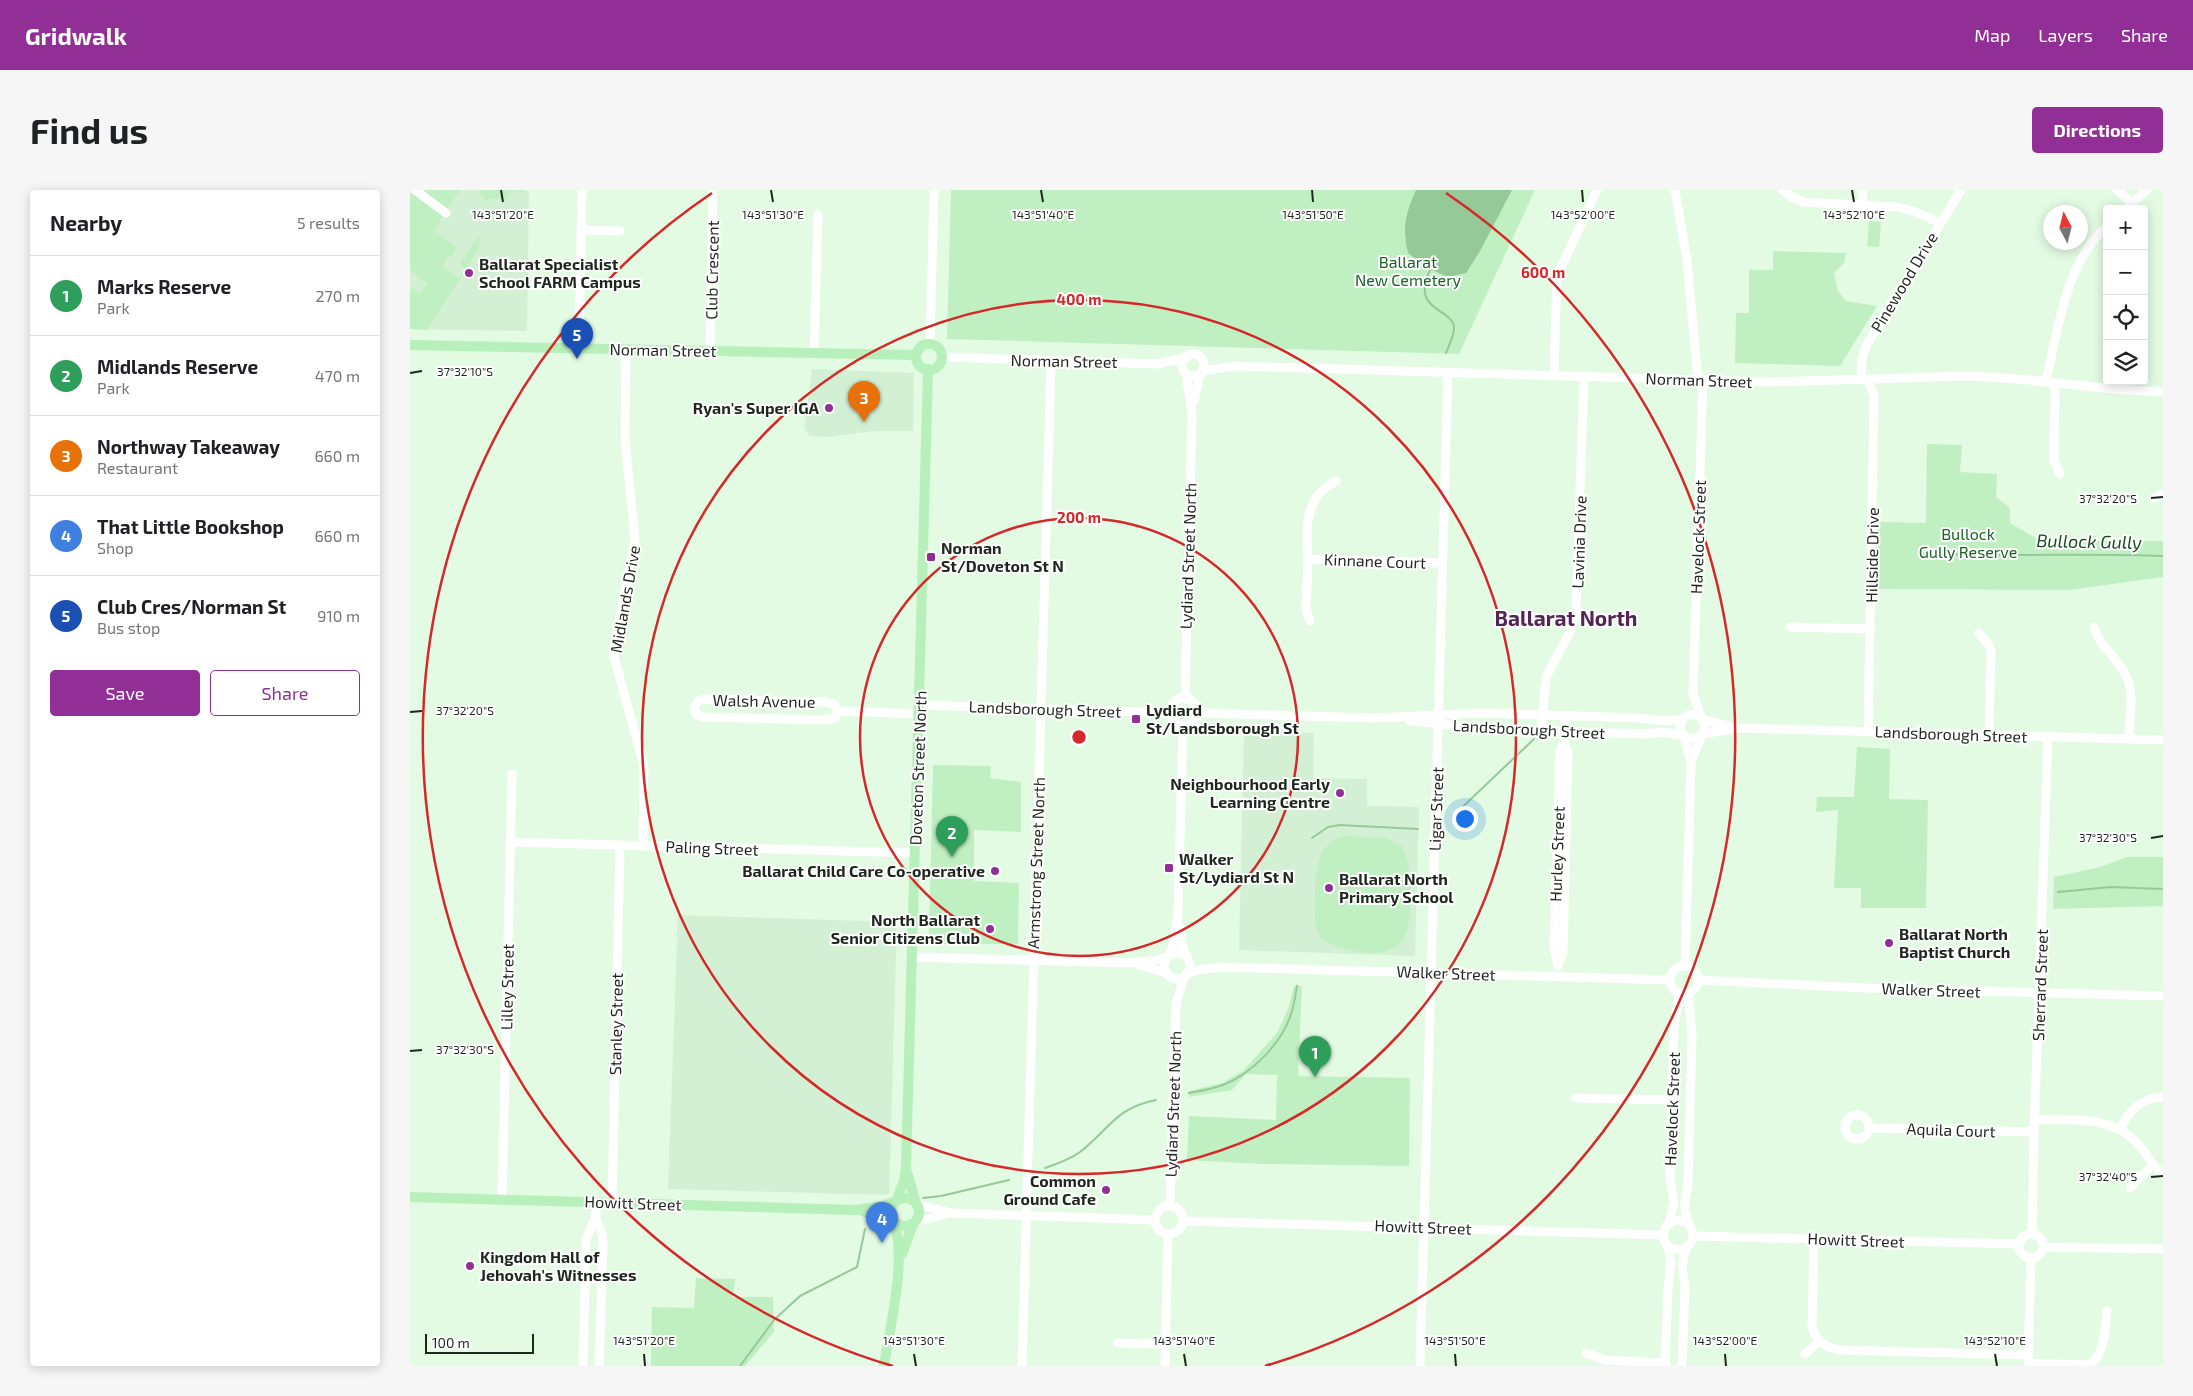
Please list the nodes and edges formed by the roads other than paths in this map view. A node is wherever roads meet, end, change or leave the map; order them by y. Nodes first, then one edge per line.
1 (415, 190) edge
2 (582, 190) edge
3 (713, 190) edge
4 (934, 190) edge
5 (1597, 190) edge
6 (1675, 190) edge
7 (1782, 190) edge
8 (1862, 190) edge
9 (1962, 190) edge
10 (2117, 190) edge
11 (2147, 190) edge
12 (1862, 204) junction
13 (2128, 205) edge
14 (2130, 205) edge
15 (446, 213) dead end
16 (818, 214) dead end
17 (1940, 224) junction
18 (2103, 229) edge
19 (581, 230) junction
20 (620, 231) dead end
21 (930, 344) junction
22 (410, 345) edge
23 (579, 348) junction
24 (626, 349) junction
25 (710, 351) junction
26 (814, 353) junction
27 (916, 355) junction
28 (942, 357) junction
29 (1185, 358) junction
30 (1203, 359) junction
31 (1051, 361) junction
32 (1156, 364) junction
33 (1234, 366) junction
34 (928, 369) junction
35 (1185, 372) junction
36 (1202, 372) junction
37 (1448, 372) junction
38 (1554, 375) junction
39 (1584, 376) junction
40 (1701, 380) junction
41 (1865, 380) junction
42 (2051, 382) junction
43 (2163, 392) edge
44 (1192, 414) junction
45 (2060, 474) dead end
46 (1336, 481) dead end
47 (2163, 494) edge
48 (2154, 498) dead end
49 (1308, 559) junction
50 (1442, 563) junction
51 (1310, 621) dead end
52 (1790, 627) dead end
53 (2094, 627) dead end
54 (1870, 630) junction
55 (1979, 632) dead end
56 (1694, 694) junction
57 (1185, 699) junction
58 (1041, 708) junction
59 (919, 709) junction
60 (838, 711) junction
61 (1170, 713) junction
62 (1198, 713) junction
63 (1542, 714) junction
64 (1565, 715) junction
65 (1683, 718) junction
66 (1702, 719) junction
67 (1438, 720) junction
68 (1183, 726) junction
69 (1739, 728) junction
70 (1542, 731) junction
71 (1868, 731) junction
72 (1565, 732) junction
73 (1683, 735) junction
74 (1702, 735) junction
75 (1989, 735) junction
76 (2048, 736) junction
77 (2128, 738) junction
78 (2163, 740) edge
79 (1691, 762) junction
80 (512, 774) dead end
81 (510, 842) junction
82 (620, 845) junction
83 (643, 846) junction
84 (915, 853) junction
85 (1178, 914) junction
86 (1168, 956) junction
87 (912, 957) junction
88 (1187, 958) junction
89 (1034, 960) junction
90 (1129, 963) junction
91 (1685, 966) junction
92 (1222, 967) junction
93 (1431, 973) junction
94 (1168, 974) junction
95 (1186, 975) junction
96 (1558, 977) junction
97 (1670, 980) junction
98 (1699, 980) junction
99 (2039, 993) junction
100 (1684, 994) junction
101 (2163, 996) edge
102 (1176, 1003) junction
103 (2163, 1097) edge
104 (1576, 1098) dead end
105 (1673, 1100) junction
106 (2035, 1119) junction
107 (1869, 1128) dead end
108 (2120, 1129) junction
109 (2034, 1132) junction
110 (2153, 1164) junction
111 (906, 1166) junction
112 (2163, 1174) edge
113 (2130, 1188) dead end
114 (410, 1198) edge
115 (502, 1200) junction
116 (895, 1201) junction
117 (596, 1202) junction
118 (612, 1203) junction
119 (916, 1203) junction
120 (1170, 1206) junction
121 (856, 1210) junction
122 (951, 1213) junction
123 (1026, 1216) junction
124 (595, 1218) junction
125 (1155, 1220) junction
126 (1183, 1221) junction
127 (894, 1222) junction
128 (914, 1223) junction
129 (1669, 1223) junction
130 (1687, 1223) junction
131 (1423, 1227) junction
132 (1168, 1234) junction
133 (2032, 1234) junction
134 (1663, 1235) junction
135 (1693, 1236) junction
136 (1814, 1239) junction
137 (2019, 1244) junction
138 (1668, 1246) junction
139 (1686, 1247) junction
140 (2044, 1247) junction
141 (2163, 1250) edge
142 (2031, 1258) junction
143 (900, 1260) junction
144 (2107, 1311) dead end
145 (1819, 1341) junction
146 (1118, 1343) dead end
147 (1165, 1344) junction
148 (1586, 1353) dead end
149 (1805, 1354) dead end
150 (2028, 1361) edge
151 (1666, 1364) edge
152 (583, 1366) edge
153 (599, 1366) edge
154 (884, 1366) edge
155 (1022, 1366) edge
156 (1165, 1366) edge
157 (1420, 1366) edge
158 (1682, 1366) edge

1 - 15 street
2 - 19 street
3 - 25 street, Club Crescent
4 - 21 street
5 - 38 street
6 - 40 street, Havelock Street
7 - 12 street
8 - 12 street
9 - 17 street, Pinewood Drive
10 - 13 street
11 - 14 street
12 - 17 street
16 - 26 street
17 - 41 street, Pinewood Drive
18 - 42 street
19 - 20 street
19 - 23 street
21 - 27 main road
21 - 28 main road
22 - 23 main road, Norman Street
23 - 24 main road, Norman Street
24 - 25 main road, Norman Street
24 - 83 street, Midlands Drive
25 - 26 main road, Norman Street
26 - 27 main road, Norman Street
27 - 34 main road
28 - 31 street, Norman Street
28 - 34 main road
29 - 30 street
29 - 32 street, Norman Street
29 - 35 street
30 - 33 street, Norman Street
30 - 36 street
31 - 32 street, Norman Street
31 - 58 street, Armstrong Street North
32 - 35 street, Norman Street
33 - 36 street, Norman Street
33 - 37 street, Norman Street
34 - 59 main road, Doveton Street North
35 - 36 street
35 - 44 street, Lydiard Street North
36 - 44 street, Lydiard Street North
37 - 38 street, Norman Street
37 - 50 street, Ligar Street
38 - 39 street, Norman Street
39 - 40 street, Norman Street
39 - 63 street, Lavinia Drive
40 - 41 street, Norman Street
40 - 56 street, Havelock Street
41 - 42 street, Norman Street
41 - 54 street, Hillside Drive
42 - 43 street, Norman Street
42 - 45 street
44 - 57 street, Lydiard Street North
46 - 49 street, Kinnane Court
47 - 48 street
49 - 50 street, Kinnane Court
49 - 51 street, Kinnane Court
50 - 67 street, Ligar Street
52 - 54 street
53 - 77 street
54 - 71 street, Hillside Drive
55 - 75 street
56 - 65 street, Havelock Street
56 - 66 street, Havelock Street
57 - 61 street
57 - 62 street
58 - 59 street, Landsborough Street
58 - 61 street, Landsborough Street
58 - 89 street, Armstrong Street North
59 - 60 street, Walsh Avenue
59 - 84 main road, Doveton Street North
60 - 60 street, Walsh Avenue
61 - 68 street
62 - 67 street, Landsborough Street
62 - 68 street
63 - 64 street, Landsborough Street
63 - 67 street, Landsborough Street
63 - 70 street, Lavinia Drive
64 - 65 street, Landsborough Street
64 - 72 street, Hurley Street
65 - 66 street
65 - 73 street
66 - 69 street, Landsborough Street
66 - 74 street
67 - 70 street, Landsborough Street
67 - 93 street, Ligar Street
68 - 85 street
69 - 71 street, Landsborough Street
69 - 74 street, Landsborough Street
70 - 72 street, Landsborough Street
71 - 75 street, Landsborough Street
72 - 73 street, Landsborough Street
72 - 96 street, Hurley Street
73 - 74 street
73 - 79 street
74 - 79 street
75 - 76 street, Landsborough Street
76 - 77 street, Landsborough Street
76 - 99 street, Sherrard Street
77 - 78 street, Landsborough Street
79 - 91 street
80 - 81 street, Lilley Street
81 - 82 street, Paling Street
81 - 115 street, Lilley Street
82 - 83 street, Paling Street
82 - 118 street, Stanley Street
83 - 84 street, Paling Street
84 - 87 main road, Doveton Street North
85 - 86 street
85 - 88 street
86 - 88 street
86 - 90 street
86 - 94 street
87 - 89 street
87 - 111 main road, Doveton Street North
88 - 92 street, Walker Street
88 - 95 street
89 - 90 street
89 - 123 street, Armstrong Street North
90 - 94 street
91 - 97 street
91 - 98 street
92 - 93 street, Walker Street
92 - 95 street, Walker Street
93 - 96 street, Walker Street
93 - 131 street, Ligar Street
94 - 95 street
94 - 102 street, Lydiard Street North
95 - 102 street, Lydiard Street North
96 - 97 street, Walker Street
97 - 100 street
98 - 99 street, Walker Street
98 - 100 street
99 - 101 street, Walker Street
99 - 106 street, Sherrard Street
100 - 105 street, Havelock Street
100 - 130 street, Havelock Street
102 - 120 street, Lydiard Street North
103 - 108 street
104 - 105 street
105 - 129 street, Havelock Street
106 - 108 street
106 - 109 street, Sherrard Street
107 - 109 street, Aquila Court
108 - 110 street
109 - 133 street, Sherrard Street
110 - 112 street
110 - 113 street
111 - 116 main road, Doveton Street North
111 - 119 main road, Doveton Street North
114 - 115 main road, Howitt Street
115 - 117 main road, Howitt Street
116 - 119 main road
116 - 121 main road, Howitt Street
116 - 127 main road
117 - 118 main road, Howitt Street
117 - 124 street
118 - 121 main road, Howitt Street
119 - 122 street
119 - 128 main road
120 - 125 street
120 - 126 street
121 - 127 main road, Howitt Street
122 - 123 street
122 - 128 street
123 - 125 street
123 - 155 street, Armstrong Street North
124 - 152 street
124 - 153 street
125 - 132 street
126 - 131 street, Howitt Street
126 - 132 street
127 - 128 main road
127 - 143 main road
128 - 143 main road
129 - 130 street
129 - 134 street
130 - 135 street
131 - 134 street, Howitt Street
131 - 157 street, Ligar Street
132 - 147 street
133 - 137 street
133 - 140 street
134 - 138 street
135 - 136 street, Howitt Street
135 - 139 street
136 - 137 street, Howitt Street
136 - 145 street
137 - 142 street
138 - 139 street
138 - 151 street
139 - 158 street
140 - 141 street
140 - 142 street
142 - 150 street
143 - 154 main road
144 - 150 street
145 - 149 street
145 - 150 street
146 - 147 street
147 - 156 street
148 - 151 street

